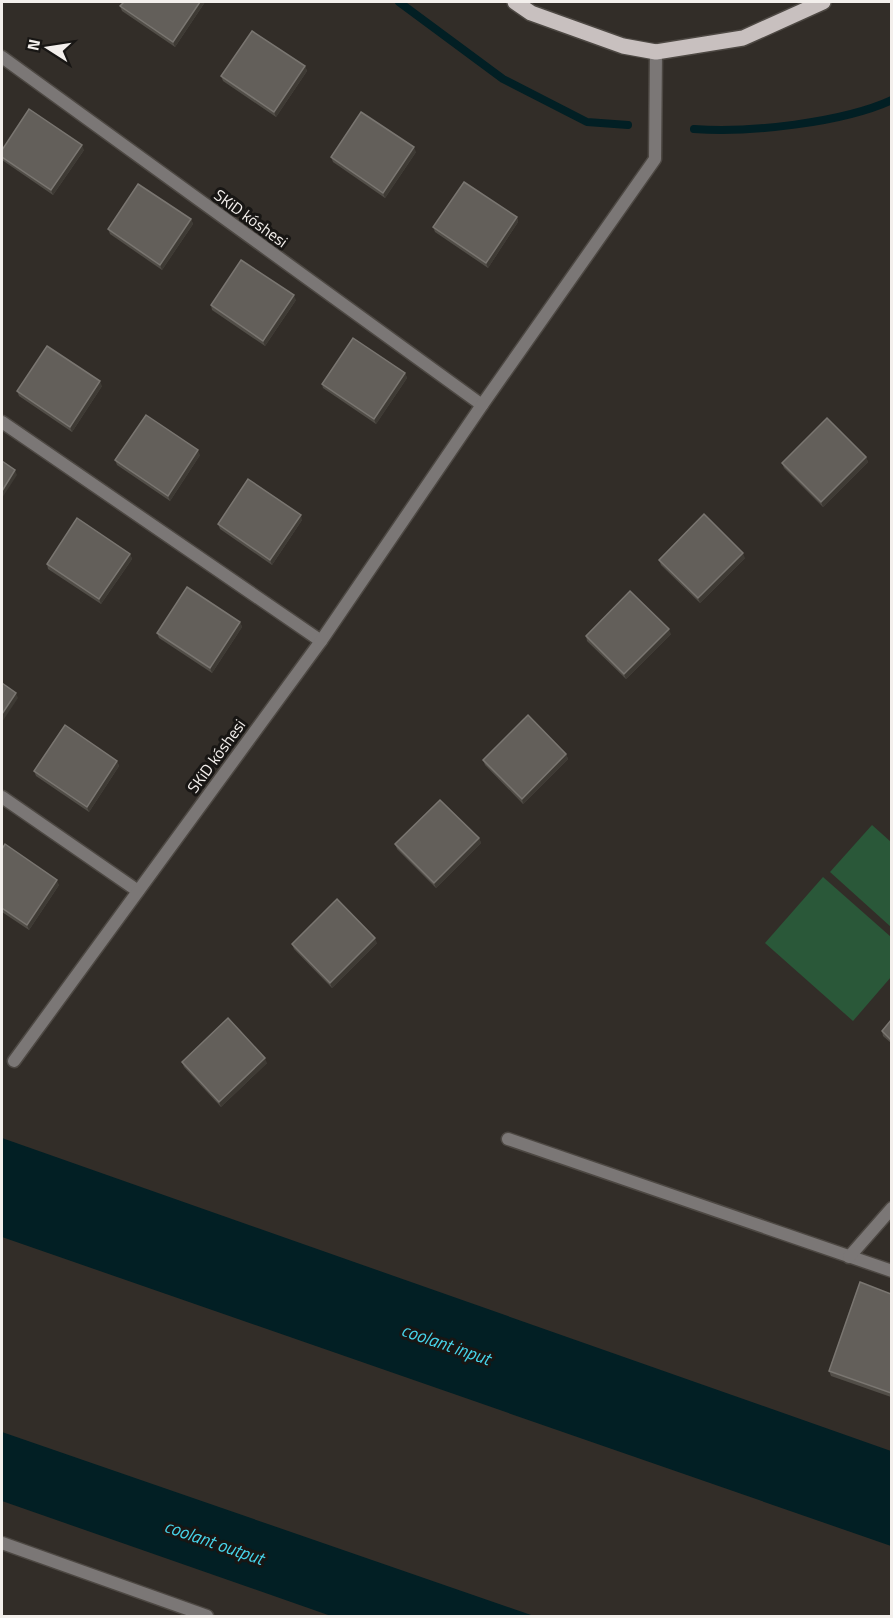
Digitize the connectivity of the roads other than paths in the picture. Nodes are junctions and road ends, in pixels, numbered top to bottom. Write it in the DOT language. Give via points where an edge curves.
graph roads {
  1 [pos="515,2"];
  2 [pos="823,2"];
  3 [pos="656,52"];
  4 [pos="2,57"];
  5 [pos="482,405"];
  6 [pos="2,422"];
  7 [pos="321,641"];
  8 [pos="2,797"];
  9 [pos="138,891"];
  10 [pos="15,1061"];
  11 [pos="508,1139"];
  12 [pos="891,1208"];
  13 [pos="849,1257"];
  14 [pos="891,1271"];
  15 [pos="2,1544"];
  16 [pos="207,1617"];
  1 -- 3 [label="main road" via="531,13 623,46"];
  2 -- 3 [label="main road" via="743,38"];
  3 -- 5 [label="street, SKiD kóshesi" via="655,159"];
  4 -- 5 [label="street, SKiD kóshesi"];
  5 -- 7 [label="street, SKiD kóshesi"];
  6 -- 7 [label="street"];
  7 -- 9 [label="street, SKiD kóshesi"];
  8 -- 9 [label="street"];
  9 -- 10 [label="street, SKiD kóshesi"];
  11 -- 13 [label="street"];
  12 -- 13 [label="street"];
  13 -- 14 [label="street"];
  15 -- 16 [label="street"];
}
